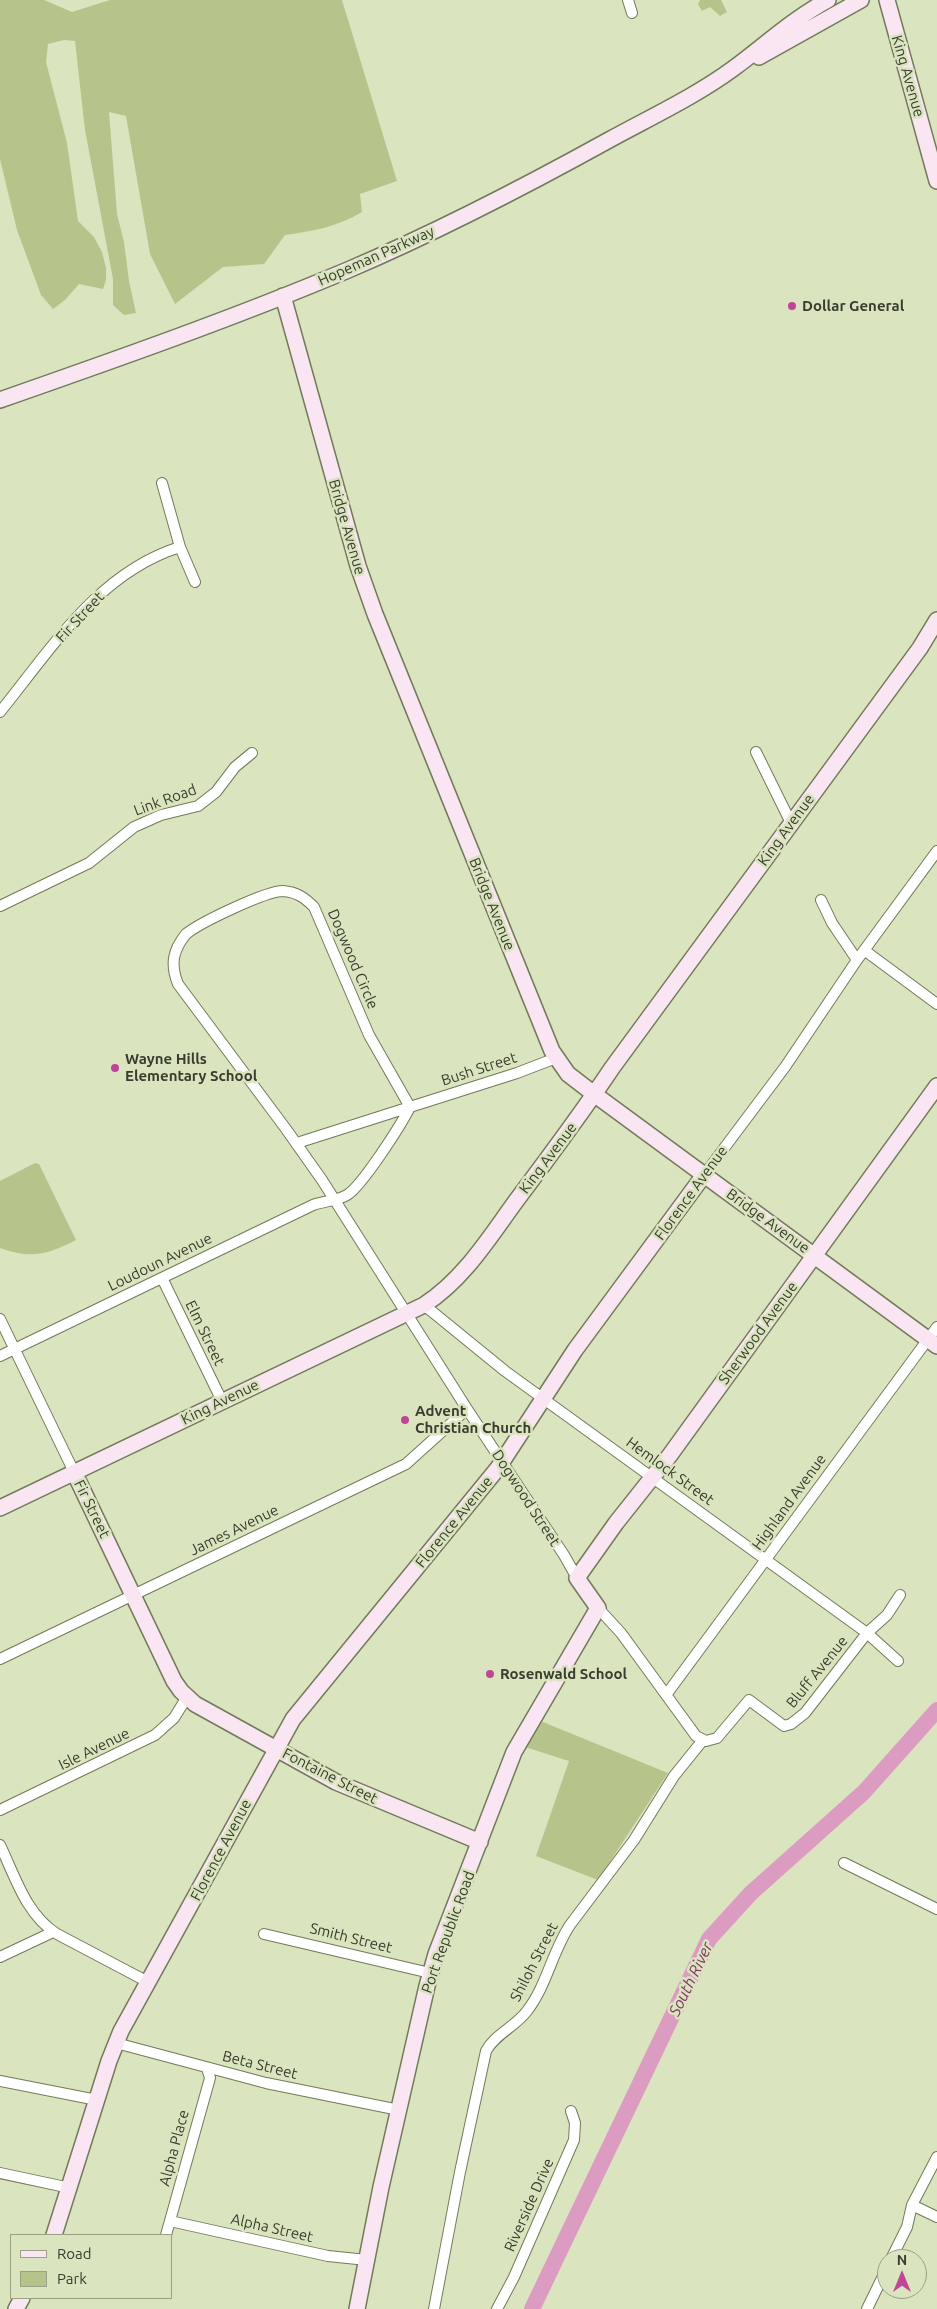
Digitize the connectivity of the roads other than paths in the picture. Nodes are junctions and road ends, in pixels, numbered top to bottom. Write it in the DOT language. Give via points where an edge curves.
graph roads {
  1 [pos="628,0"];
  2 [pos="828,0"];
  3 [pos="861,0"];
  4 [pos="887,0"];
  5 [pos="632,13"];
  6 [pos="732,69"];
  7 [pos="937,181"];
  8 [pos="282,296"];
  9 [pos="0,400"];
  10 [pos="162,483"];
  11 [pos="180,547"];
  12 [pos="195,582"];
  13 [pos="937,620"];
  14 [pos="0,712"];
  15 [pos="756,752"];
  16 [pos="252,753"];
  17 [pos="791,823"];
  18 [pos="937,852"];
  19 [pos="821,900"];
  20 [pos="0,906"];
  21 [pos="864,950"];
  22 [pos="857,960"];
  23 [pos="937,1004"];
  24 [pos="556,1058"];
  25 [pos="937,1086"];
  26 [pos="594,1094"];
  27 [pos="410,1107"];
  28 [pos="297,1143"];
  29 [pos="704,1175"];
  30 [pos="334,1199"];
  31 [pos="814,1255"];
  32 [pos="162,1278"];
  33 [pos="424,1305"];
  34 [pos="408,1313"];
  35 [pos="0,1319"];
  36 [pos="934,1337"];
  37 [pos="14,1349"];
  38 [pos="0,1356"];
  39 [pos="543,1398"];
  40 [pos="222,1401"];
  41 [pos="467,1409"];
  42 [pos="502,1461"];
  43 [pos="74,1472"];
  44 [pos="652,1477"];
  45 [pos="0,1508"];
  46 [pos="766,1560"];
  47 [pos="577,1578"];
  48 [pos="900,1595"];
  49 [pos="133,1596"];
  50 [pos="598,1608"];
  51 [pos="867,1633"];
  52 [pos="0,1659"];
  53 [pos="898,1662"];
  54 [pos="666,1695"];
  55 [pos="187,1697"];
  56 [pos="703,1740"];
  57 [pos="275,1748"];
  58 [pos="0,1810"];
  59 [pos="480,1842"];
  60 [pos="0,1845"];
  61 [pos="844,1863"];
  62 [pos="937,1909"];
  63 [pos="53,1932"];
  64 [pos="264,1934"];
  65 [pos="0,1958"];
  66 [pos="430,1973"];
  67 [pos="148,1982"];
  68 [pos="116,2043"];
  69 [pos="207,2068"];
  70 [pos="0,2081"];
  71 [pos="97,2100"];
  72 [pos="399,2110"];
  73 [pos="571,2111"];
  74 [pos="937,2158"];
  75 [pos="0,2173"];
  76 [pos="70,2188"];
  77 [pos="912,2205"];
  78 [pos="937,2217"];
  79 [pos="170,2222"];
  80 [pos="54,2234"];
  81 [pos="166,2234"];
  82 [pos="896,2249"];
  83 [pos="367,2260"];
  84 [pos="877,2288"];
  85 [pos="357,2309"];
  86 [pos="434,2309"];
  87 [pos="497,2309"];
  88 [pos="867,2309"];
  1 -- 5 [label="street"];
  2 -- 6 [label="street, Hopeman Parkway" via="783,29"];
  3 -- 6 [label="street, Hopeman Parkway"];
  4 -- 7 [label="street, King Avenue"];
  6 -- 8 [label="street, Hopeman Parkway" via="611,139 483,207 348,270"];
  8 -- 9 [label="street, Hopeman Parkway" via="199,330"];
  8 -- 24 [label="street, Bridge Avenue" via="374,614"];
  10 -- 11 [label="street"];
  11 -- 12 [label="street"];
  11 -- 14 [label="street, Fir Street" via="136,567 102,592"];
  13 -- 17 [label="street, King Avenue" via="920,648"];
  15 -- 17 [label="street"];
  16 -- 20 [label="street, Link Road" via="235,767 216,792 198,806 134,826 88,863"];
  17 -- 26 [label="street, King Avenue"];
  18 -- 21 [label="street, Florence Avenue"];
  19 -- 22 [label="street"];
  21 -- 22 [label="street, Florence Avenue"];
  21 -- 23 [label="street"];
  22 -- 29 [label="street, Florence Avenue" via="785,1068"];
  24 -- 26 [label="street, Bridge Avenue" via="568,1074"];
  24 -- 27 [label="street, Bush Street"];
  25 -- 31 [label="street, Sherwood Avenue"];
  26 -- 29 [label="street, Bridge Avenue"];
  26 -- 33 [label="street, King Avenue" via="459,1276"];
  27 -- 28 [label="street, Bush Street"];
  27 -- 28 [label="street, Dogwood Circle" via="369,1035 314,907 300,895 273,892 192,929 179,943 172,965 178,984"];
  27 -- 30 [label="street" via="356,1187 346,1196"];
  28 -- 30 [label="street, Dogwood Street"];
  29 -- 31 [label="street, Bridge Avenue"];
  29 -- 39 [label="street, Florence Avenue"];
  30 -- 32 [label="street, Loudoun Avenue" via="313,1205"];
  30 -- 34 [label="street, Dogwood Street"];
  31 -- 36 [label="street, Bridge Avenue"];
  31 -- 44 [label="street, Sherwood Avenue"];
  32 -- 37 [label="street, Loudoun Avenue"];
  32 -- 40 [label="street, Elm Street"];
  33 -- 34 [label="street, King Avenue"];
  33 -- 39 [label="street, Hemlock Street"];
  34 -- 40 [label="street, King Avenue"];
  34 -- 41 [label="street, Dogwood Street"];
  35 -- 37 [label="street, Fir Street"];
  36 -- 46 [label="street, Highland Avenue"];
  37 -- 38 [label="street, Loudoun Avenue"];
  37 -- 43 [label="street, Fir Street"];
  39 -- 42 [label="street, Florence Avenue"];
  39 -- 44 [label="street, Hemlock Street"];
  40 -- 43 [label="street, King Avenue"];
  41 -- 42 [label="street, Dogwood Street"];
  41 -- 49 [label="street, James Avenue" via="406,1464"];
  42 -- 47 [label="street, Dogwood Street"];
  42 -- 57 [label="street, Florence Avenue" via="294,1719"];
  43 -- 45 [label="street, King Avenue"];
  43 -- 49 [label="street, Fir Street"];
  44 -- 46 [label="street, Hemlock Street"];
  44 -- 47 [label="street, Sherwood Avenue"];
  46 -- 51 [label="street, Hemlock Street"];
  46 -- 54 [label="street, Highland Avenue"];
  47 -- 50 [label="street, Dogwood Street"];
  48 -- 51 [label="street, Bluff Avenue" via="887,1615"];
  49 -- 52 [label="street, James Avenue"];
  49 -- 55 [label="street, Fir Street" via="174,1681"];
  50 -- 54 [label="street, Dogwood Street" via="621,1633"];
  50 -- 59 [label="street, Port Republic Road" via="514,1752"];
  51 -- 53 [label="street, Hemlock Street"];
  51 -- 56 [label="street, Bluff Avenue" via="805,1713 792,1724 784,1726 749,1700 717,1738"];
  54 -- 56 [label="street" via="696,1736"];
  55 -- 57 [label="street, Fontaine Street"];
  55 -- 58 [label="street, Isle Avenue" via="174,1718 155,1735"];
  56 -- 86 [label="street, Shiloh Street" via="674,1776 634,1840 566,1932 528,2010 486,2051"];
  57 -- 59 [label="street, Fontaine Street" via="343,1785"];
  57 -- 67 [label="street, Florence Avenue"];
  59 -- 66 [label="street, Port Republic Road"];
  60 -- 63 [label="street" via="30,1907"];
  61 -- 62 [label="street"];
  63 -- 65 [label="street"];
  63 -- 67 [label="street"];
  64 -- 66 [label="street, Smith Street"];
  66 -- 72 [label="street, Port Republic Road"];
  67 -- 68 [label="street, Florence Avenue"];
  68 -- 69 [label="street, Beta Street"];
  68 -- 71 [label="street, Florence Avenue"];
  69 -- 72 [label="street, Beta Street"];
  69 -- 79 [label="street, Alpha Place" via="210,2078"];
  70 -- 71 [label="street"];
  71 -- 76 [label="street, Florence Avenue"];
  72 -- 83 [label="street, Port Republic Road"];
  73 -- 87 [label="street, Riverside Drive" via="575,2123 574,2140"];
  74 -- 77 [label="street"];
  75 -- 76 [label="street"];
  76 -- 80 [label="street, Florence Avenue"];
  77 -- 78 [label="street"];
  77 -- 82 [label="street" via="909,2222"];
  79 -- 81 [label="street, Alpha Place"];
  79 -- 83 [label="street, Alpha Street" via="328,2256"];
  83 -- 85 [label="street, Port Republic Road"];
  84 -- 88 [label="street"];
}
